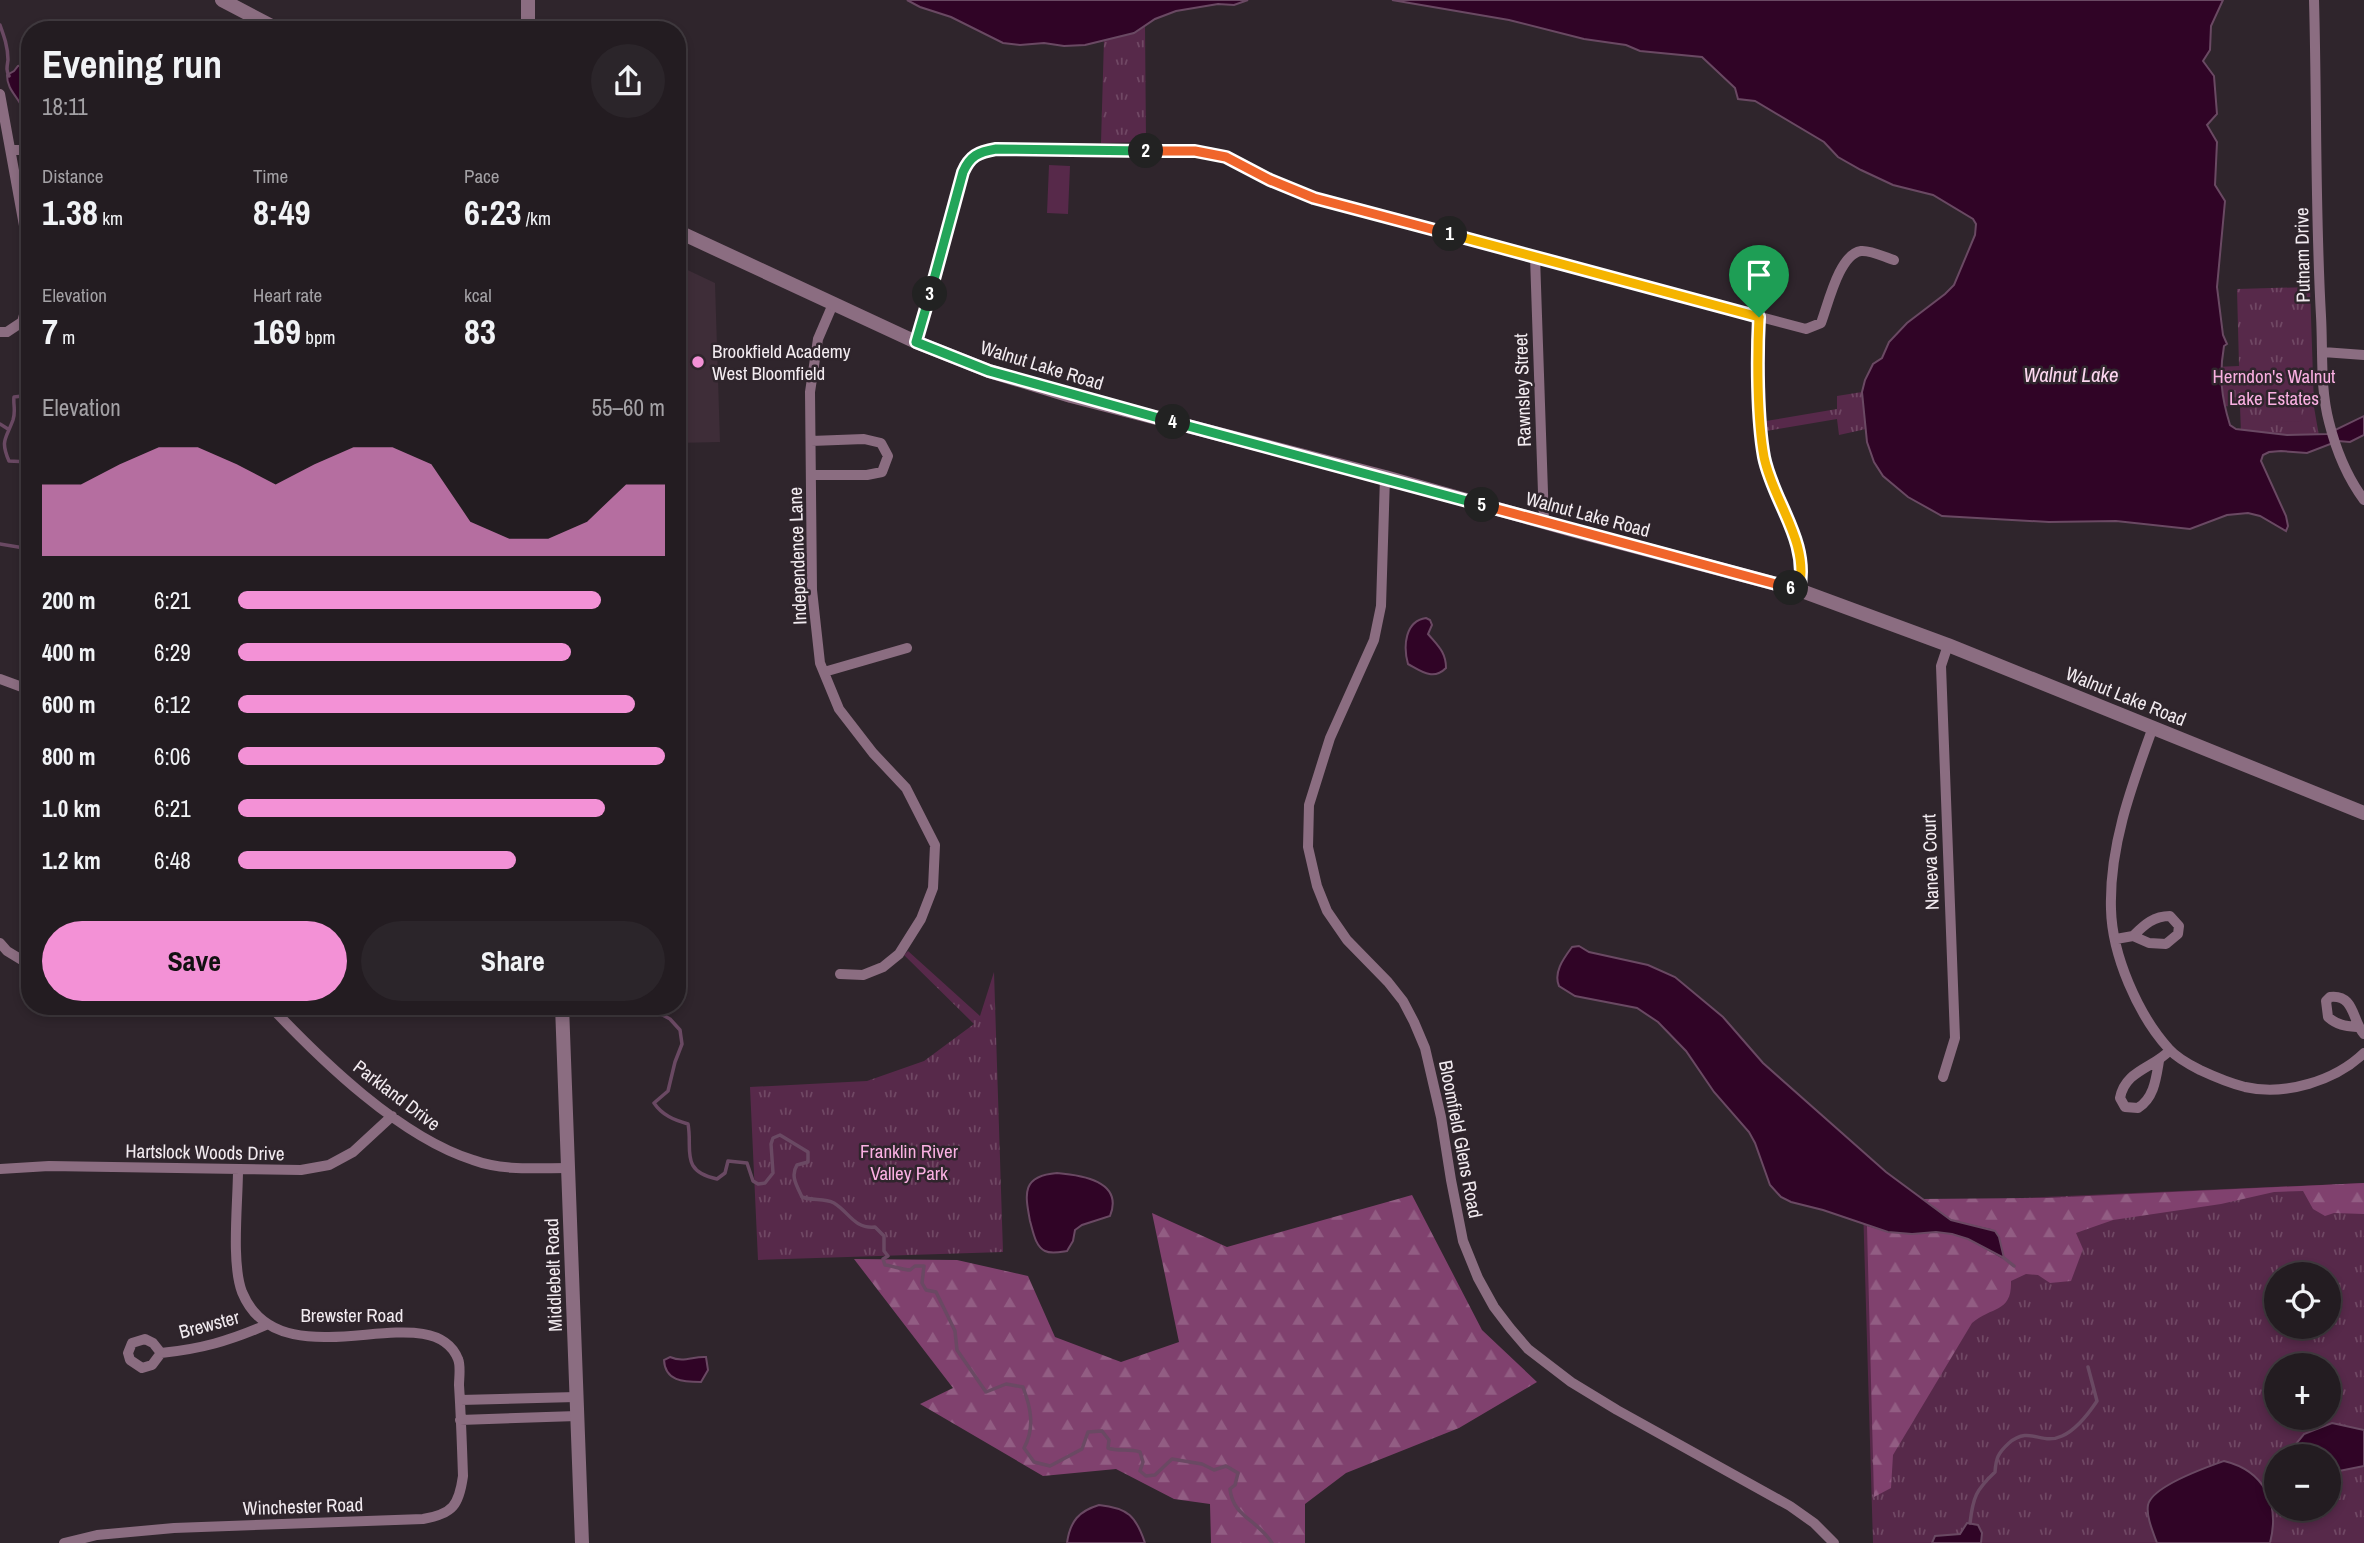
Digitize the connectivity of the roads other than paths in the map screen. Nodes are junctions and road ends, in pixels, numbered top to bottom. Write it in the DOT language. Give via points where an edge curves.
graph roads {
  1 [pos="222,0"];
  2 [pos="528,0"];
  3 [pos="2314,0"];
  4 [pos="262,21"];
  5 [pos="528,21"];
  6 [pos="0,94"];
  7 [pos="12,150"];
  8 [pos="21,150"];
  9 [pos="21,206"];
  10 [pos="686,235"];
  11 [pos="1535,257"];
  12 [pos="1894,260"];
  13 [pos="833,304"];
  14 [pos="1759,317"];
  15 [pos="21,323"];
  16 [pos="0,332"];
  17 [pos="916,342"];
  18 [pos="2323,352"];
  19 [pos="2364,355"];
  20 [pos="811,441"];
  21 [pos="811,475"];
  22 [pos="1385,477"];
  23 [pos="2364,500"];
  24 [pos="1544,523"];
  25 [pos="1799,590"];
  26 [pos="1948,645"];
  27 [pos="907,648"];
  28 [pos="824,672"];
  29 [pos="0,680"];
  30 [pos="21,687"];
  31 [pos="2153,727"];
  32 [pos="2364,813"];
  33 [pos="2133,936"];
  34 [pos="2116,939"];
  35 [pos="3,947"];
  36 [pos="21,959"];
  37 [pos="0,961"];
  38 [pos="840,974"];
  39 [pos="278,1015"];
  40 [pos="562,1015"];
  41 [pos="2170,1050"];
  42 [pos="2364,1053"];
  43 [pos="2160,1061"];
  44 [pos="1943,1077"];
  45 [pos="392,1116"];
  46 [pos="568,1168"];
  47 [pos="0,1169"];
  48 [pos="238,1170"];
  49 [pos="266,1325"];
  50 [pos="161,1353"];
  51 [pos="576,1396"];
  52 [pos="460,1410"];
  53 [pos="577,1416"];
  54 [pos="64,1543"];
  55 [pos="582,1543"];
  56 [pos="1834,1543"];
  1 -- 4 [label="street"];
  2 -- 5 [label="street"];
  3 -- 18 [label="street, Putnam Drive"];
  6 -- 7 [label="street"];
  7 -- 8 [label="street"];
  7 -- 9 [label="street"];
  10 -- 13 [label="street, Walnut Lake Road"];
  11 -- 14 [label="street"];
  11 -- 17 [label="street" via="1314,198 1209,152 996,149 969,158 963,172"];
  11 -- 24 [label="street, Rawnsley Street"];
  12 -- 14 [label="street" via="1861,251 1850,255 1821,323 1814,328"];
  13 -- 17 [label="street, Walnut Lake Road"];
  13 -- 20 [label="street, Independence Lane" via="818,339 810,392"];
  14 -- 25 [label="street" via="1764,455 1790,521 1802,577"];
  15 -- 16 [label="street"];
  17 -- 22 [label="street, Walnut Lake Road" via="1071,396"];
  18 -- 19 [label="street"];
  18 -- 23 [label="street, Putnam Drive" via="2329,423 2338,452"];
  20 -- 21 [label="street, Independence Lane"];
  20 -- 21 [label="street" via="864,439 881,443 888,456 882,471 867,475"];
  21 -- 28 [label="street, Independence Lane" via="812,590"];
  22 -- 24 [label="street, Walnut Lake Road"];
  22 -- 56 [label="street, Bloomfield Glens Road" via="1381,606 1374,640 1326,749 1309,804 1308,848 1327,911 1403,1001 1425,1048 1458,1220 1478,1278 1510,1328 1554,1371 1790,1506"];
  24 -- 25 [label="street, Walnut Lake Road"];
  25 -- 26 [label="street, Walnut Lake Road"];
  26 -- 31 [label="street, Walnut Lake Road"];
  26 -- 44 [label="street, Naneva Court" via="1941,666 1955,1038"];
  27 -- 28 [label="street"];
  28 -- 38 [label="street, Independence Lane" via="839,709 906,788 935,845 933,888 921,919 899,954 863,975"];
  29 -- 30 [label="street"];
  31 -- 32 [label="street, Walnut Lake Road"];
  31 -- 34 [label="street" via="2134,779 2113,865 2111,910"];
  33 -- 34 [label="street"];
  34 -- 41 [label="street" via="2126,977"];
  35 -- 36 [label="street"];
  35 -- 37 [label="street"];
  39 -- 45 [label="street, Parkland Drive" via="311,1050"];
  40 -- 46 [label="street, Middlebelt Road"];
  41 -- 42 [label="street" via="2217,1078 2247,1088 2314,1082 2336,1074"];
  41 -- 43 [label="street"];
  43 -- 43 [label="street" via="2127,1081 2120,1098 2125,1107 2138,1108 2146,1102"];
  45 -- 46 [label="street, Parkland Drive" via="431,1144 473,1161 517,1169"];
  45 -- 48 [label="street, Hartslock Woods Drive" via="359,1147 329,1165"];
  46 -- 51 [label="street, Middlebelt Road"];
  47 -- 48 [label="street, Hartslock Woods Drive"];
  48 -- 49 [label="street" via="238,1269 242,1291"];
  49 -- 50 [label="street, Brewster" via="195,1350"];
  49 -- 52 [label="street, Brewster Road" via="301,1336 429,1334 445,1342 458,1359"];
  51 -- 52 [label="street"];
  51 -- 53 [label="street, Middlebelt Road"];
  52 -- 53 [label="street"];
  52 -- 54 [label="street, Winchester Road" via="460,1494 442,1516 174,1528"];
  53 -- 55 [label="street, Middlebelt Road"];
}
